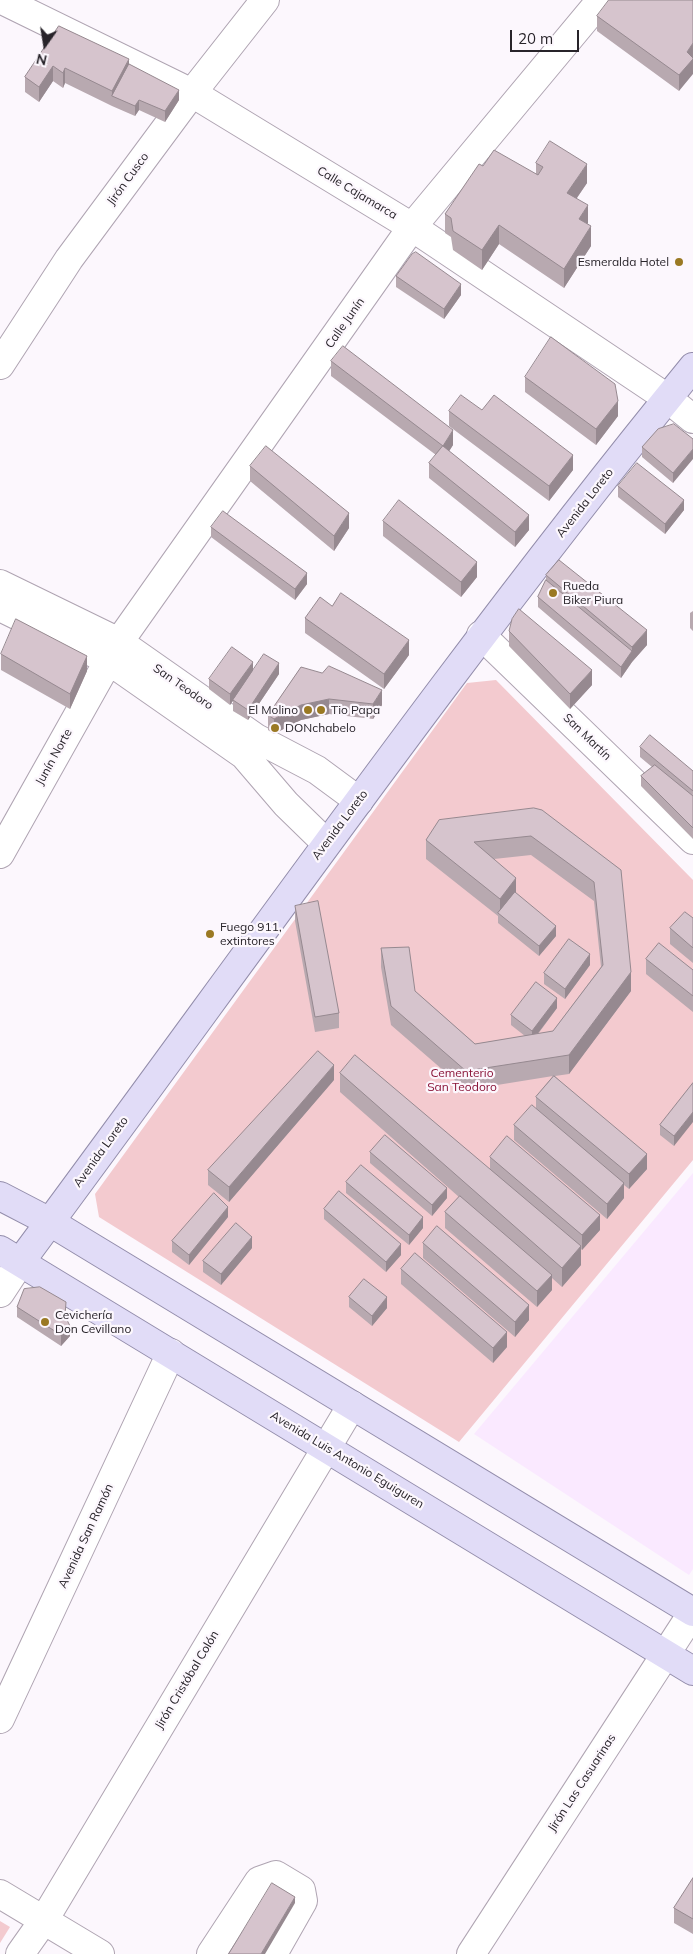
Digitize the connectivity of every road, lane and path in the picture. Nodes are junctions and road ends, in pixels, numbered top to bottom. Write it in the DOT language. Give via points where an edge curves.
graph roads {
  1 [pos="2,0"];
  2 [pos="265,0"];
  3 [pos="601,0"];
  4 [pos="192,93"];
  5 [pos="412,227"];
  6 [pos="0,365"];
  7 [pos="693,367"];
  8 [pos="667,398"];
  9 [pos="693,419"];
  10 [pos="0,584"];
  11 [pos="0,608"];
  12 [pos="481,635"];
  13 [pos="113,651"];
  14 [pos="359,801"];
  15 [pos="693,840"];
  16 [pos="326,843"];
  17 [pos="0,854"];
  18 [pos="0,1196"];
  19 [pos="50,1222"];
  20 [pos="10,1256"];
  21 [pos="0,1293"];
  22 [pos="171,1353"];
  23 [pos="352,1405"];
  24 [pos="326,1448"];
  25 [pos="693,1612"];
  26 [pos="665,1654"];
  27 [pos="693,1672"];
  28 [pos="0,1719"];
  29 [pos="0,1894"];
  30 [pos="44,1920"];
  31 [pos="20,1954"];
  32 [pos="100,1954"];
  33 [pos="211,1954"];
  34 [pos="273,1954"];
  35 [pos="472,1954"];
  1 -- 4 [label="street, Calle Cajamarca"];
  2 -- 4 [label="street, Jirón Cusco"];
  3 -- 5 [label="street, Calle Junín"];
  4 -- 5 [label="street, Calle Cajamarca"];
  4 -- 6 [label="street, Jirón Cusco" via="69,259"];
  5 -- 8 [label="street, Calle Cajamarca"];
  5 -- 13 [label="street, Calle Junín"];
  7 -- 8 [label="main road, Avenida Loreto"];
  8 -- 9 [label="street, Calle Cajamarca"];
  8 -- 12 [label="main road, Avenida Loreto"];
  10 -- 13 [label="street, San Teodoro"];
  11 -- 13 [label="street, San Teodoro"];
  12 -- 14 [label="main road, Avenida Loreto"];
  12 -- 15 [label="street, San Martín"];
  13 -- 14 [label="street, San Teodoro" via="256,738 317,770"];
  13 -- 16 [label="street, San Teodoro" via="244,755 286,804"];
  13 -- 17 [label="street, Junín Norte"];
  14 -- 16 [label="main road, Avenida Loreto"];
  16 -- 19 [label="main road, Avenida Loreto"];
  18 -- 19 [label="main road"];
  19 -- 20 [label="main road, Avenida Loreto"];
  19 -- 23 [label="main road"];
  20 -- 21 [label="street, Avenida Loreto"];
  20 -- 22 [label="main road, Avenida Luis Antonio Eguiguren"];
  22 -- 24 [label="main road, Avenida Luis Antonio Eguiguren"];
  22 -- 28 [label="street, Avenida San Ramón"];
  23 -- 24 [label="street, Jirón Cristóbal Colón"];
  23 -- 25 [label="main road"];
  24 -- 26 [label="main road, Avenida Luis Antonio Eguiguren"];
  24 -- 30 [label="street, Jirón Cristóbal Colón"];
  25 -- 26 [label="street, Jirón Las Casuarinas"];
  26 -- 27 [label="main road, Avenida Luis Antonio Eguiguren"];
  26 -- 35 [label="street, Jirón Las Casuarinas"];
  29 -- 30 [label="street"];
  30 -- 31 [label="street, Jirón Cristóbal Colón"];
  30 -- 32 [label="street"];
  33 -- 34 [label="street" via="259,1881 276,1875 301,1890 303,1901"];
}
